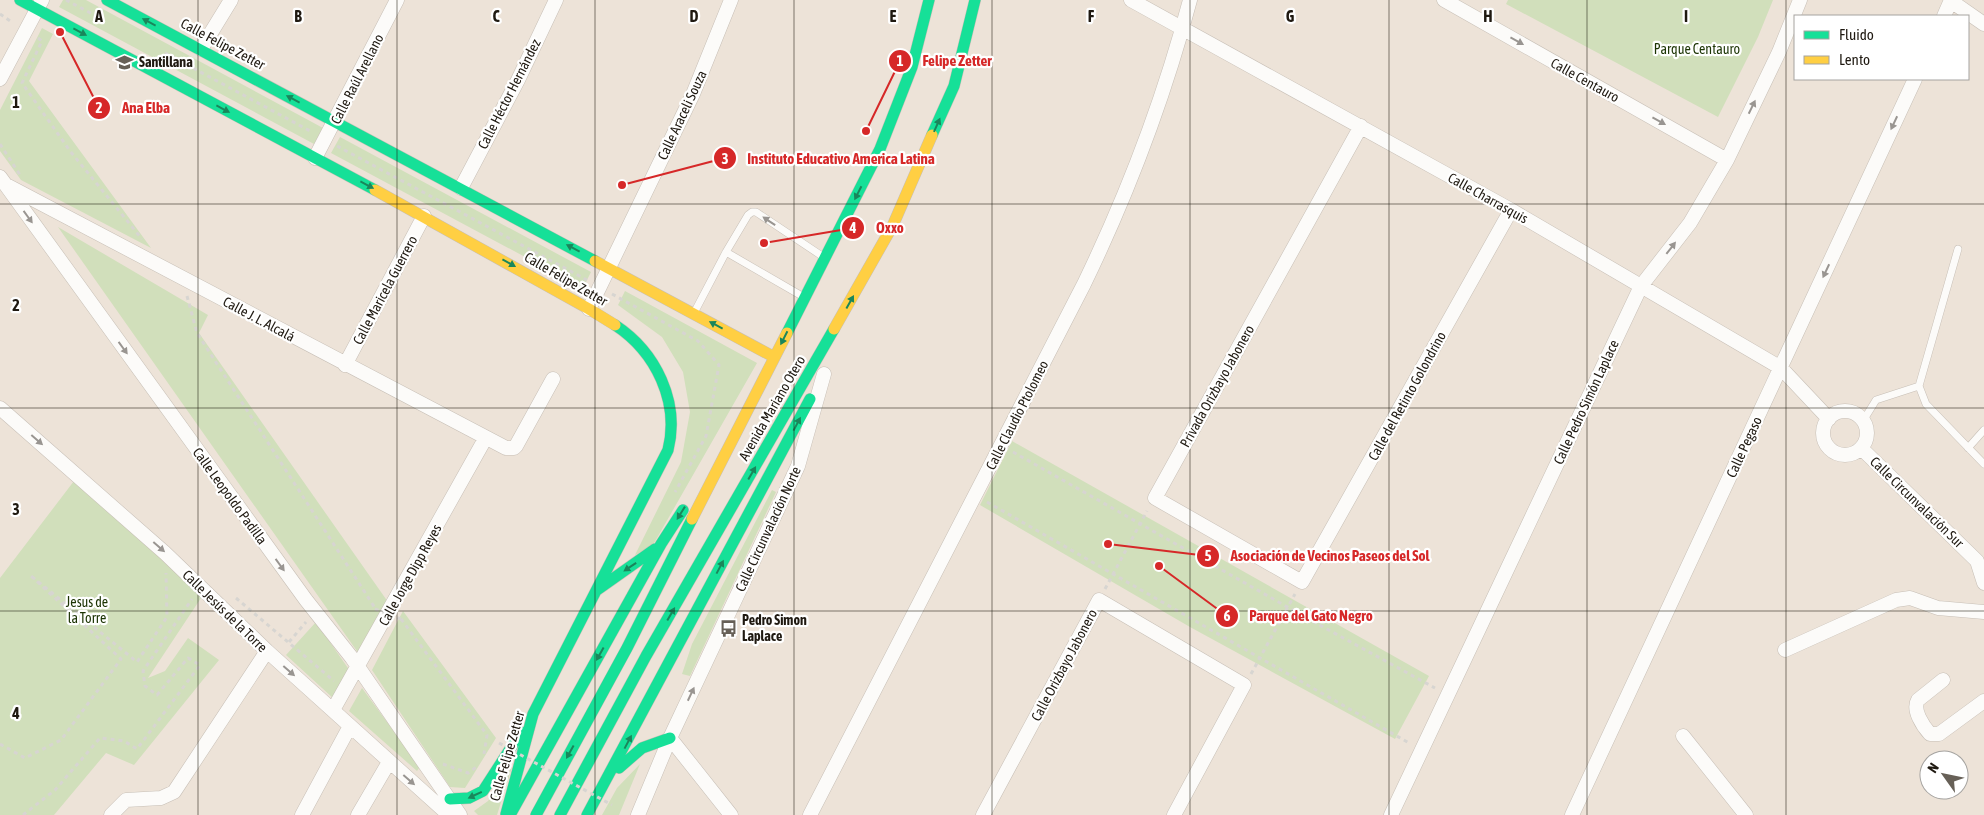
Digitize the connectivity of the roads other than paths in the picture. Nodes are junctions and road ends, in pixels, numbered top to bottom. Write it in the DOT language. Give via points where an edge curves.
graph roads {
  1 [pos="20,0"];
  2 [pos="107,0"];
  3 [pos="231,0"];
  4 [pos="397,0"];
  5 [pos="556,0"];
  6 [pos="731,0"];
  7 [pos="929,0"];
  8 [pos="975,0"];
  9 [pos="1131,0"];
  10 [pos="1190,0"];
  11 [pos="1444,0"];
  12 [pos="1800,0"];
  13 [pos="1951,0"];
  14 [pos="40,4"];
  15 [pos="1794,15"];
  16 [pos="1944,15"];
  17 [pos="1794,16"];
  18 [pos="1984,24"];
  19 [pos="1183,28"];
  20 [pos="201,49"];
  21 [pos="0,79"];
  22 [pos="1915,80"];
  23 [pos="336,122"];
  24 [pos="1361,126"];
  25 [pos="315,158"];
  26 [pos="1727,160"];
  27 [pos="3,181"];
  28 [pos="461,188"];
  29 [pos="1511,210"];
  30 [pos="424,216"];
  31 [pos="1958,249"];
  32 [pos="726,252"];
  33 [pos="825,258"];
  34 [pos="610,268"];
  35 [pos="1641,286"];
  36 [pos="804,297"];
  37 [pos="589,309"];
  38 [pos="694,314"];
  39 [pos="840,320"];
  40 [pos="774,357"];
  41 [pos="345,365"];
  42 [pos="1781,368"];
  43 [pos="824,374"];
  44 [pos="553,379"];
  45 [pos="1919,386"];
  46 [pos="744,413"];
  47 [pos="3,415"];
  48 [pos="1829,419"];
  49 [pos="1863,420"];
  50 [pos="1984,430"];
  51 [pos="485,439"];
  52 [pos="1861,448"];
  53 [pos="1968,448"];
  54 [pos="1984,464"];
  55 [pos="661,544"];
  56 [pos="1302,582"];
  57 [pos="1984,583"];
  58 [pos="597,590"];
  59 [pos="1984,612"];
  60 [pos="1785,650"];
  61 [pos="267,652"];
  62 [pos="359,667"];
  63 [pos="1943,680"];
  64 [pos="1984,701"];
  65 [pos="333,710"];
  66 [pos="533,714"];
  67 [pos="350,726"];
  68 [pos="1683,736"];
  69 [pos="670,738"];
  70 [pos="389,762"];
  71 [pos="604,785"];
  72 [pos="450,799"];
  73 [pos="111,815"];
  74 [pos="302,815"];
  75 [pos="358,815"];
  76 [pos="449,815"];
  77 [pos="460,815"];
  78 [pos="506,815"];
  79 [pos="510,815"];
  80 [pos="536,815"];
  81 [pos="560,815"];
  82 [pos="587,815"];
  83 [pos="638,815"];
  84 [pos="731,815"];
  85 [pos="810,815"];
  86 [pos="983,815"];
  87 [pos="1174,815"];
  88 [pos="1391,815"];
  89 [pos="1572,815"];
  90 [pos="1746,815"];
  1 -- 14 [label="main road, Calle Felipe Zetter"];
  20 -- 2 [label="main road, Calle Felipe Zetter, one-way"];
  3 -- 20 [label="street"];
  4 -- 23 [label="street, Calle Raúl Arellano"];
  5 -- 28 [label="street, Calle Héctor Hernández"];
  6 -- 34 [label="street, Calle Araceli Souza" via="694,94"];
  7 -- 33 [label="main road, Avenida Mariano Otero, one-way" via="912,67 880,149"];
  39 -- 8 [label="main road, Avenida Mariano Otero, one-way" via="893,225 954,86"];
  9 -- 19 [label="street, Calle Charrasquis"];
  10 -- 19 [label="street, Calle Claudio Ptolomeo"];
  11 -- 26 [label="street, Calle Centauro, one-way"];
  15 -- 12 [label="street, Calle Pedro Simón Laplace, one-way"];
  13 -- 16 [label="street"];
  13 -- 18 [label="street"];
  14 -- 21 [label="street"];
  14 -- 25 [label="main road, Calle Felipe Zetter, one-way"];
  26 -- 17 [label="street, Calle Pedro Simón Laplace, one-way" via="1780,52"];
  19 -- 24 [label="street, Calle Charrasquis"];
  19 -- 85 [label="street, Calle Claudio Ptolomeo" via="1154,117 1107,237"];
  23 -- 20 [label="main road, Calle Felipe Zetter, one-way"];
  22 -- 42 [label="street, Calle Pegaso, one-way"];
  23 -- 25 [label="street, Calle Raúl Arellano"];
  23 -- 28 [label="main road, Calle Felipe Zetter"];
  24 -- 29 [label="street, Calle Charrasquis"];
  24 -- 56 [label="street, Privada Orizbayo Jabonero" via="1155,498"];
  25 -- 30 [label="main road, Calle Felipe Zetter, one-way"];
  35 -- 26 [label="street, Calle Pedro Simón Laplace, one-way" via="1690,223"];
  27 -- 41 [label="street, Calle J. L. Alcalá"];
  27 -- 62 [label="street, Calle Leopoldo Padilla, one-way" via="306,600"];
  34 -- 28 [label="main road, Calle Felipe Zetter, one-way"];
  29 -- 35 [label="street, Calle Charrasquis"];
  29 -- 56 [label="street, Calle del Retinto Golondrino"];
  30 -- 37 [label="main road, Calle Felipe Zetter, one-way"];
  30 -- 41 [label="street, Calle Maricela Guerrero"];
  31 -- 45 [label="lane"];
  33 -- 32 [label="lane, one-way" via="756,212 748,215"];
  32 -- 36 [label="lane"];
  32 -- 38 [label="lane"];
  33 -- 36 [label="main road, Avenida Mariano Otero"];
  34 -- 37 [label="street, Calle Araceli Souza"];
  34 -- 38 [label="main road, Calle Felipe Zetter"];
  35 -- 42 [label="street, Calle Charrasquis"];
  35 -- 88 [label="street, Calle Pedro Simón Laplace"];
  36 -- 40 [label="main road, Avenida Mariano Otero, one-way"];
  37 -- 58 [label="main road, Calle Felipe Zetter" via="622,330 646,352 662,379 672,420 668,450"];
  40 -- 38 [label="main road, Calle Felipe Zetter, one-way"];
  39 -- 43 [label="main road"];
  81 -- 39 [label="main road, Avenida Mariano Otero, one-way" via="646,656"];
  40 -- 46 [label="main road, Avenida Mariano Otero"];
  41 -- 51 [label="street, Calle J. L. Alcalá"];
  42 -- 48 [label="street, Calle Charrasquis"];
  42 -- 89 [label="street, Calle Pegaso"];
  69 -- 43 [label="street, Calle Circunvalación Norte, one-way" via="798,466"];
  71 -- 43 [label="main road, one-way"];
  44 -- 51 [label="street, Calle J. L. Alcalá" via="514,448"];
  45 -- 49 [label="lane" via="1876,400"];
  45 -- 53 [label="lane" via="1926,404"];
  46 -- 55 [label="main road, one-way"];
  46 -- 80 [label="main road, Avenida Mariano Otero, one-way" via="627,648"];
  47 -- 61 [label="street, Calle Jesús de la Torre, one-way" via="165,553"];
  48 -- 49 [label="street" via="1846,411"];
  48 -- 52 [label="street" via="1825,441 1834,452 1848,455"];
  49 -- 52 [label="street" via="1867,435"];
  50 -- 53 [label="lane"];
  51 -- 62 [label="street, Calle Jorge Dipp Reyes"];
  52 -- 57 [label="street, Calle Circunvalación Sur" via="1977,561"];
  53 -- 54 [label="lane"];
  55 -- 58 [label="main road, one-way"];
  55 -- 79 [label="main road, one-way"];
  58 -- 66 [label="main road, Calle Felipe Zetter"];
  59 -- 60 [label="street" via="1938,608 1910,598 1896,600"];
  61 -- 65 [label="street, Calle Jesús de la Torre, one-way"];
  61 -- 73 [label="street" via="174,792 161,798 126,800"];
  62 -- 65 [label="street, Calle Jorge Dipp Reyes"];
  62 -- 72 [label="street, Calle Leopoldo Padilla"];
  63 -- 64 [label="street" via="1916,704 1916,710 1930,734 1938,734"];
  65 -- 67 [label="street, Calle Jesús de la Torre"];
  66 -- 72 [label="main road, one-way" via="483,791 469,798"];
  66 -- 78 [label="main road, Calle Felipe Zetter"];
  67 -- 70 [label="street, Calle Jesús de la Torre"];
  67 -- 74 [label="street"];
  68 -- 90 [label="street"];
  69 -- 71 [label="main road" via="642,748 625,761"];
  69 -- 83 [label="street, Calle Circunvalación Norte"];
  69 -- 84 [label="street"];
  70 -- 75 [label="street"];
  70 -- 76 [label="street, Calle Jesús de la Torre, one-way"];
  71 -- 82 [label="main road"];
  72 -- 77 [label="street, Calle Leopoldo Padilla"];
  86 -- 87 [label="street, Calle Orizbayo Jabonero" via="1099,600 1239,682"];
}
